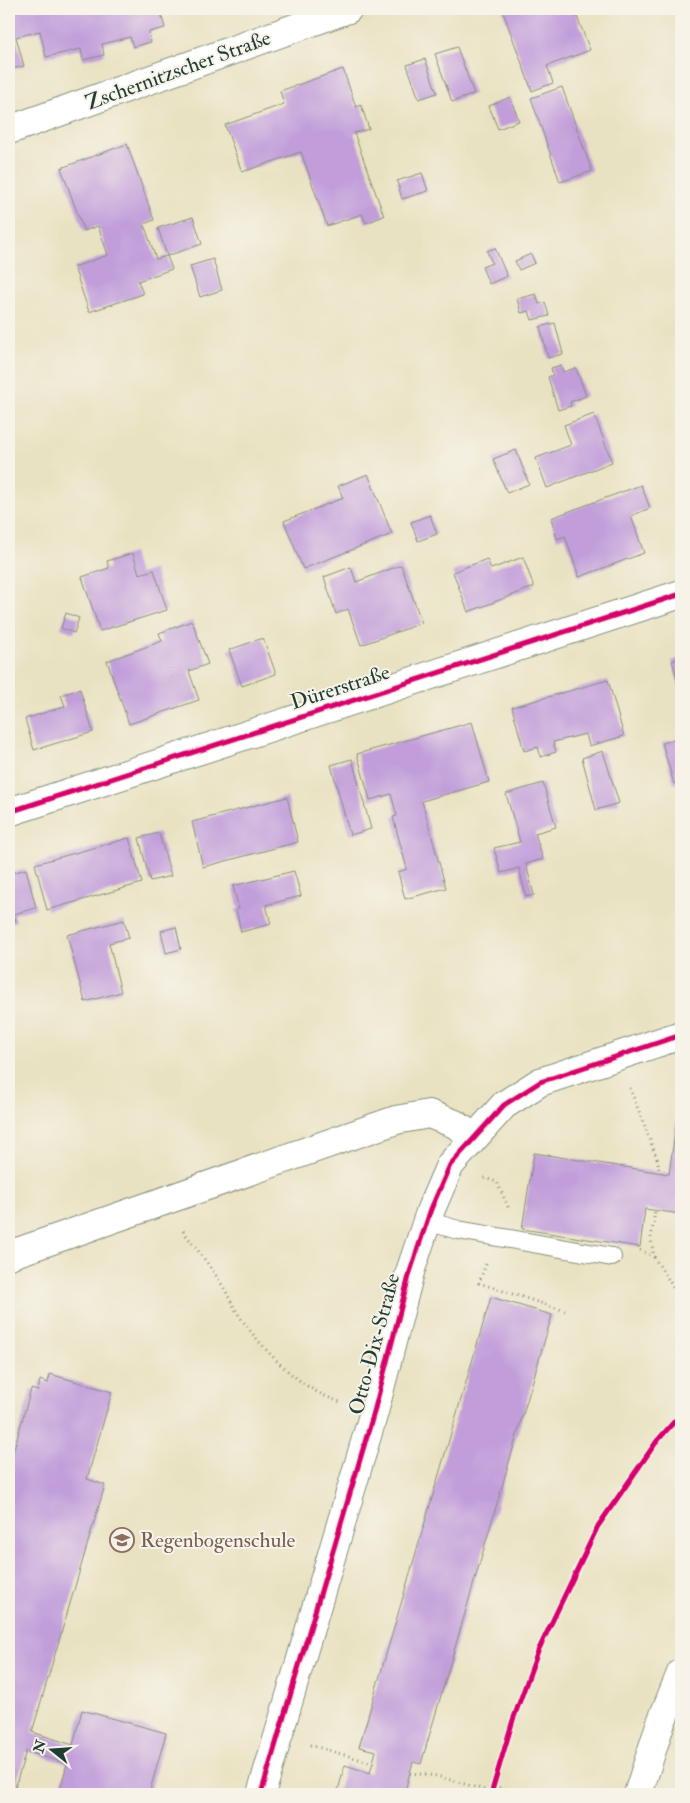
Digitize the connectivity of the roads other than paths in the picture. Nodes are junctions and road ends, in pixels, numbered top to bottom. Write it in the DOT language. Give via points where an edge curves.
graph roads {
  1 [pos="348,9"];
  2 [pos="9,130"];
  3 [pos="681,594"];
  4 [pos="9,812"];
  5 [pos="681,1035"];
  6 [pos="474,1137"];
  7 [pos="427,1220"];
  8 [pos="9,1255"];
  9 [pos="612,1257"];
  10 [pos="681,1674"];
  11 [pos="261,1794"];
  12 [pos="638,1794"];
  1 -- 2 [label="street, Zschernitzscher Straße"];
  3 -- 4 [label="street, Dürerstraße"];
  5 -- 6 [label="street, Otto-Dix-Straße" via="540,1082 504,1105"];
  6 -- 7 [label="street, Otto-Dix-Straße" via="450,1165"];
  6 -- 8 [label="street" via="455,1124 429,1114 396,1120"];
  7 -- 9 [label="lane" via="458,1230"];
  7 -- 11 [label="street, Otto-Dix-Straße"];
  10 -- 12 [label="street" via="660,1725"];
}
